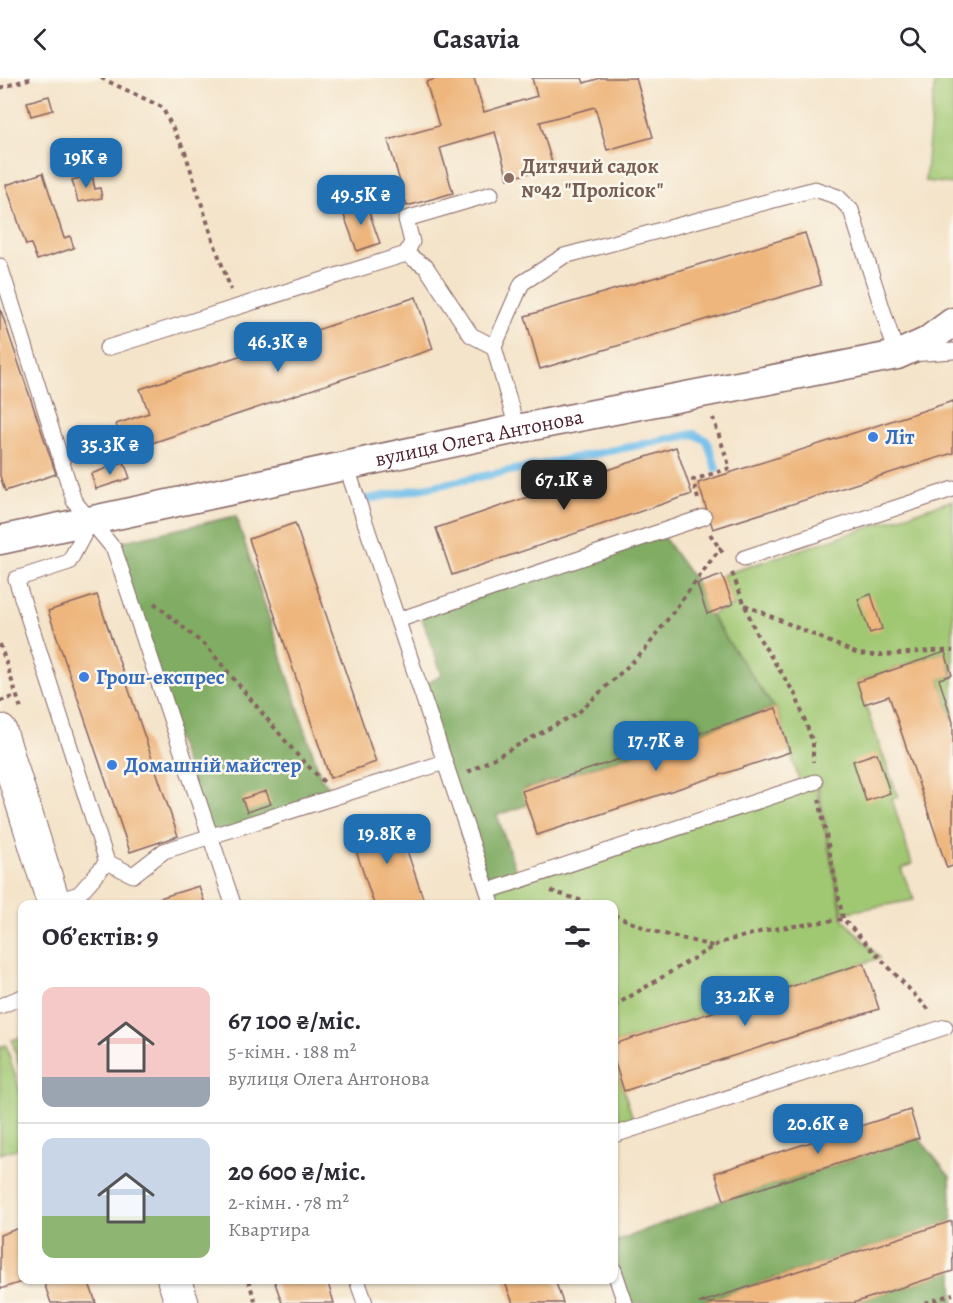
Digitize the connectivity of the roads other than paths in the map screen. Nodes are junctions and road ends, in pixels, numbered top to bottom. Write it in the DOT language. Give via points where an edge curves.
graph roads {
  1 [pos="492,195"];
  2 [pos="406,254"];
  3 [pos="0,266"];
  4 [pos="953,321"];
  5 [pos="494,347"];
  6 [pos="107,348"];
  7 [pos="953,351"];
  8 [pos="897,355"];
  9 [pos="517,429"];
  10 [pos="346,465"];
  11 [pos="953,489"];
  12 [pos="704,517"];
  13 [pos="91,521"];
  14 [pos="0,540"];
  15 [pos="744,558"];
  16 [pos="398,620"];
  17 [pos="0,731"];
  18 [pos="445,762"];
  19 [pos="815,782"];
  20 [pos="210,836"];
  21 [pos="107,862"];
  22 [pos="490,898"];
  23 [pos="53,900"];
  24 [pos="62,900"];
  25 [pos="231,900"];
  26 [pos="18,999"];
  27 [pos="0,1006"];
  28 [pos="945,1027"];
  29 [pos="618,1134"];
  30 [pos="618,1283"];
  31 [pos="175,1284"];
  32 [pos="358,1284"];
  33 [pos="182,1303"];
  34 [pos="365,1303"];
  35 [pos="624,1303"];
  1 -- 2 [label="lane" via="406,219 412,242"];
  2 -- 5 [label="lane" via="426,267 471,335"];
  2 -- 6 [label="lane"];
  3 -- 13 [label="lane" via="74,501"];
  4 -- 8 [label="street, вулиця Олега Антонова" via="926,342"];
  5 -- 8 [label="lane" via="522,283 564,256 815,189 838,197 850,210"];
  5 -- 9 [label="lane"];
  7 -- 8 [label="lane"];
  8 -- 9 [label="street, вулиця Олега Антонова"];
  9 -- 10 [label="street, вулиця Олега Антонова"];
  10 -- 13 [label="street, вулиця Олега Антонова"];
  10 -- 16 [label="lane"];
  11 -- 15 [label="lane"];
  12 -- 16 [label="lane"];
  13 -- 14 [label="street, вулиця Олега Антонова"];
  13 -- 20 [label="lane" via="114,549"];
  13 -- 21 [label="lane" via="69,562 16,579"];
  16 -- 18 [label="lane"];
  17 -- 23 [label="main road"];
  18 -- 20 [label="lane"];
  18 -- 22 [label="lane"];
  19 -- 22 [label="lane" via="519,880"];
  20 -- 21 [label="lane" via="164,851 134,875"];
  20 -- 25 [label="lane"];
  21 -- 24 [label="lane" via="79,894"];
  26 -- 27 [label="lane"];
  28 -- 29 [label="lane"];
  30 -- 35 [label="lane"];
  31 -- 33 [label="main road"];
  32 -- 34 [label="lane"];
}
